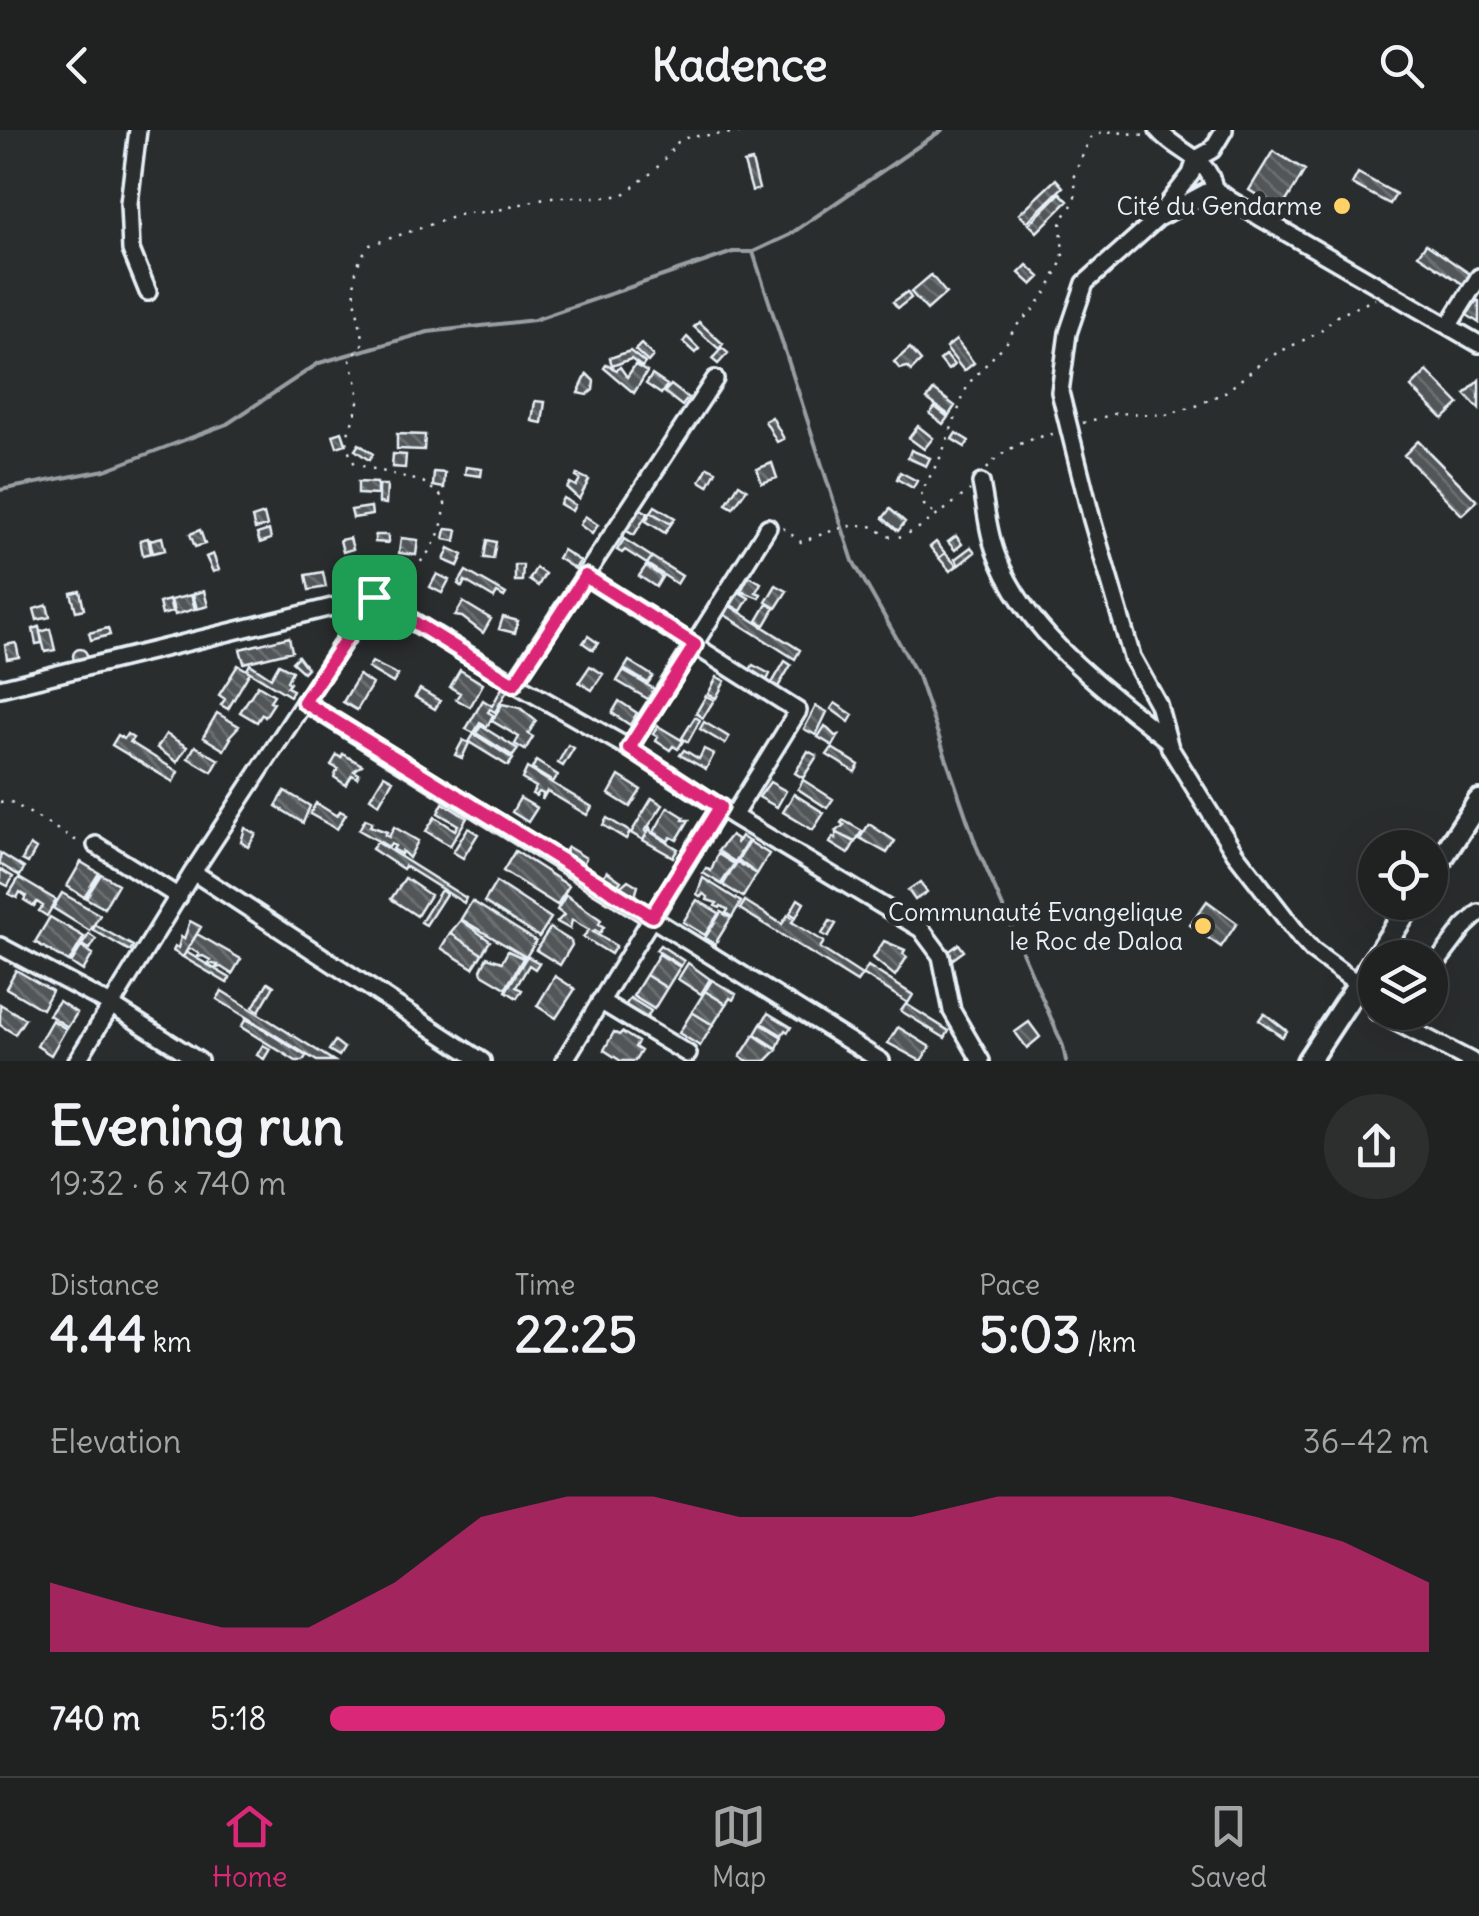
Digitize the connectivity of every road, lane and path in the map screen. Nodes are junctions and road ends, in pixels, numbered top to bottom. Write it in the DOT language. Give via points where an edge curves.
graph roads {
  1 [pos="138,130"];
  2 [pos="766,130"];
  3 [pos="1224,130"];
  4 [pos="1159,132"];
  5 [pos="1196,158"];
  6 [pos="1214,188"];
  7 [pos="1158,218"];
  8 [pos="1479,277"];
  9 [pos="148,292"];
  10 [pos="1396,296"];
  11 [pos="1449,325"];
  12 [pos="1479,344"];
  13 [pos="715,379"];
  14 [pos="1068,425"];
  15 [pos="981,483"];
  16 [pos="934,514"];
  17 [pos="768,526"];
  18 [pos="585,576"];
  19 [pos="374,597"];
  20 [pos="695,645"];
  21 [pos="514,684"];
  22 [pos="0,688"];
  23 [pos="304,702"];
  24 [pos="1167,740"];
  25 [pos="629,748"];
  26 [pos="1479,801"];
  27 [pos="0,802"];
  28 [pos="726,812"];
  29 [pos="96,845"];
  30 [pos="1448,848"];
  31 [pos="193,872"];
  32 [pos="178,897"];
  33 [pos="1479,914"];
  34 [pos="652,916"];
  35 [pos="0,946"];
  36 [pos="1448,948"];
  37 [pos="1358,984"];
  38 [pos="1353,991"];
  39 [pos="1358,996"];
  40 [pos="600,1001"];
  41 [pos="112,1005"];
  42 [pos="1420,1030"];
  43 [pos="688,1054"];
  44 [pos="77,1061"];
  45 [pos="198,1061"];
  46 [pos="482,1061"];
  47 [pos="564,1061"];
  48 [pos="881,1061"];
  49 [pos="981,1061"];
  50 [pos="1308,1061"];
  51 [pos="1472,1061"];
  1 -- 9 [label="street" via="131,250"];
  2 -- 19 [label="path" via="688,137 624,194 548,196 465,213 370,244 360,256 352,298 364,342 350,360 358,394 350,456 356,464 423,482 445,499 446,517 426,558"];
  3 -- 5 [label="street" via="1212,150"];
  4 -- 5 [label="street"];
  4 -- 16 [label="path" via="1104,131 1090,138 1073,178 1078,190 1072,208 1060,220 1063,258 1048,290 968,384 942,456 920,493"];
  5 -- 6 [label="street"];
  5 -- 7 [label="street"];
  6 -- 7 [label="street"];
  6 -- 10 [label="street"];
  7 -- 14 [label="street" via="1080,292 1060,392"];
  8 -- 11 [label="street"];
  10 -- 11 [label="street"];
  10 -- 14 [label="path" via="1365,301 1337,316 1196,406 1166,415 1116,412"];
  11 -- 12 [label="street"];
  13 -- 18 [label="street"];
  14 -- 15 [label="path" via="999,456"];
  14 -- 24 [label="street" via="1132,657 1158,704"];
  15 -- 16 [label="path"];
  15 -- 24 [label="street" via="997,557 1028,615"];
  16 -- 17 [label="path" via="890,537 871,526 852,527 801,542 778,525"];
  17 -- 20 [label="street"];
  18 -- 20 [label="street"];
  18 -- 21 [label="street"];
  19 -- 21 [label="street"];
  19 -- 22 [label="street"];
  19 -- 23 [label="street"];
  20 -- 25 [label="street"];
  20 -- 28 [label="street" via="798,711"];
  21 -- 25 [label="street"];
  23 -- 31 [label="street"];
  23 -- 34 [label="street"];
  24 -- 38 [label="street" via="1235,854 1306,945"];
  25 -- 28 [label="street"];
  26 -- 30 [label="main road"];
  27 -- 29 [label="path" via="88,848"];
  28 -- 34 [label="street"];
  28 -- 49 [label="street" via="921,928 941,956 952,1011"];
  29 -- 32 [label="street"];
  31 -- 32 [label="street"];
  31 -- 46 [label="street"];
  32 -- 41 [label="street"];
  33 -- 36 [label="street"];
  34 -- 40 [label="street"];
  34 -- 48 [label="street"];
  35 -- 41 [label="street"];
  37 -- 38 [label="main road"];
  38 -- 39 [label="street"];
  38 -- 50 [label="main road"];
  40 -- 43 [label="street"];
  40 -- 47 [label="street"];
  41 -- 44 [label="street"];
  41 -- 45 [label="street"];
  42 -- 51 [label="street"];
}
